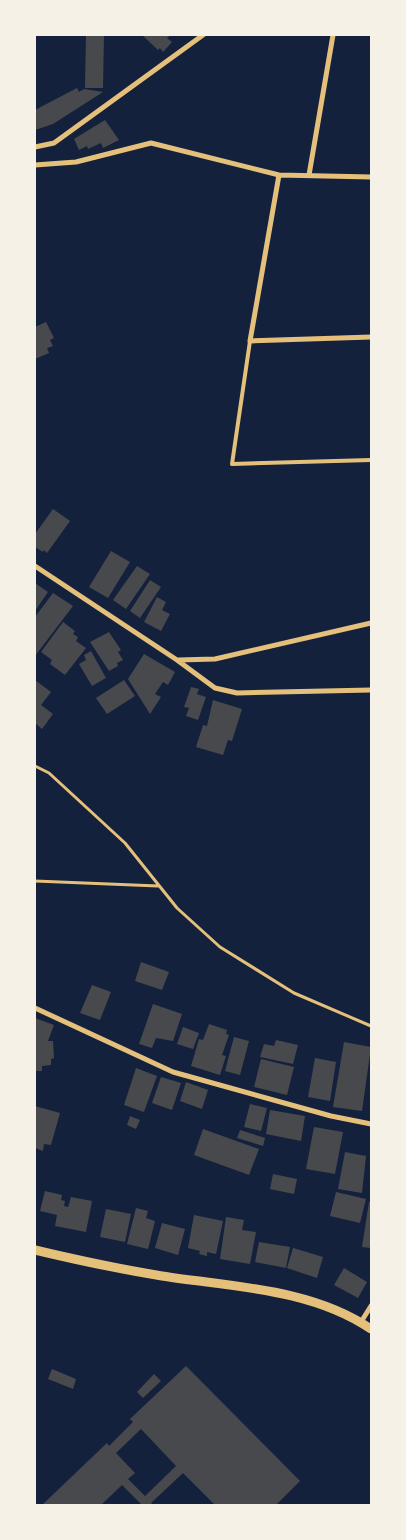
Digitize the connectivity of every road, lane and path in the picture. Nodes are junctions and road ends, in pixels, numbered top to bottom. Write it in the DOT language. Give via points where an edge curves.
graph roads {
  1 [pos="203,35"];
  2 [pos="333,35"];
  3 [pos="35,147"];
  4 [pos="35,165"];
  5 [pos="279,175"];
  6 [pos="309,175"];
  7 [pos="371,177"];
  8 [pos="371,336"];
  9 [pos="250,340"];
  10 [pos="371,460"];
  11 [pos="35,566"];
  12 [pos="371,623"];
  13 [pos="177,660"];
  14 [pos="371,690"];
  15 [pos="35,766"];
  16 [pos="35,880"];
  17 [pos="159,886"];
  18 [pos="35,1008"];
  19 [pos="371,1026"];
  20 [pos="371,1124"];
  21 [pos="35,1250"];
  22 [pos="371,1306"];
  23 [pos="361,1322"];
  24 [pos="371,1329"];
  1 -- 3 [label="street" via="54,144"];
  2 -- 6 [label="street"];
  4 -- 5 [label="street" via="76,162 151,143"];
  5 -- 6 [label="street"];
  5 -- 9 [label="street"];
  6 -- 7 [label="street"];
  8 -- 9 [label="street"];
  9 -- 10 [label="lane" via="232,464"];
  11 -- 13 [label="street"];
  12 -- 13 [label="street" via="215,659"];
  13 -- 14 [label="street" via="215,688 237,694"];
  15 -- 17 [label="path" via="55,778 125,843"];
  16 -- 17 [label="path"];
  17 -- 19 [label="path" via="177,908 243,964 294,993"];
  18 -- 20 [label="street" via="173,1072 330,1116"];
  21 -- 23 [label="street" via="161,1276 288,1295"];
  22 -- 23 [label="street"];
  23 -- 24 [label="street"];
}
